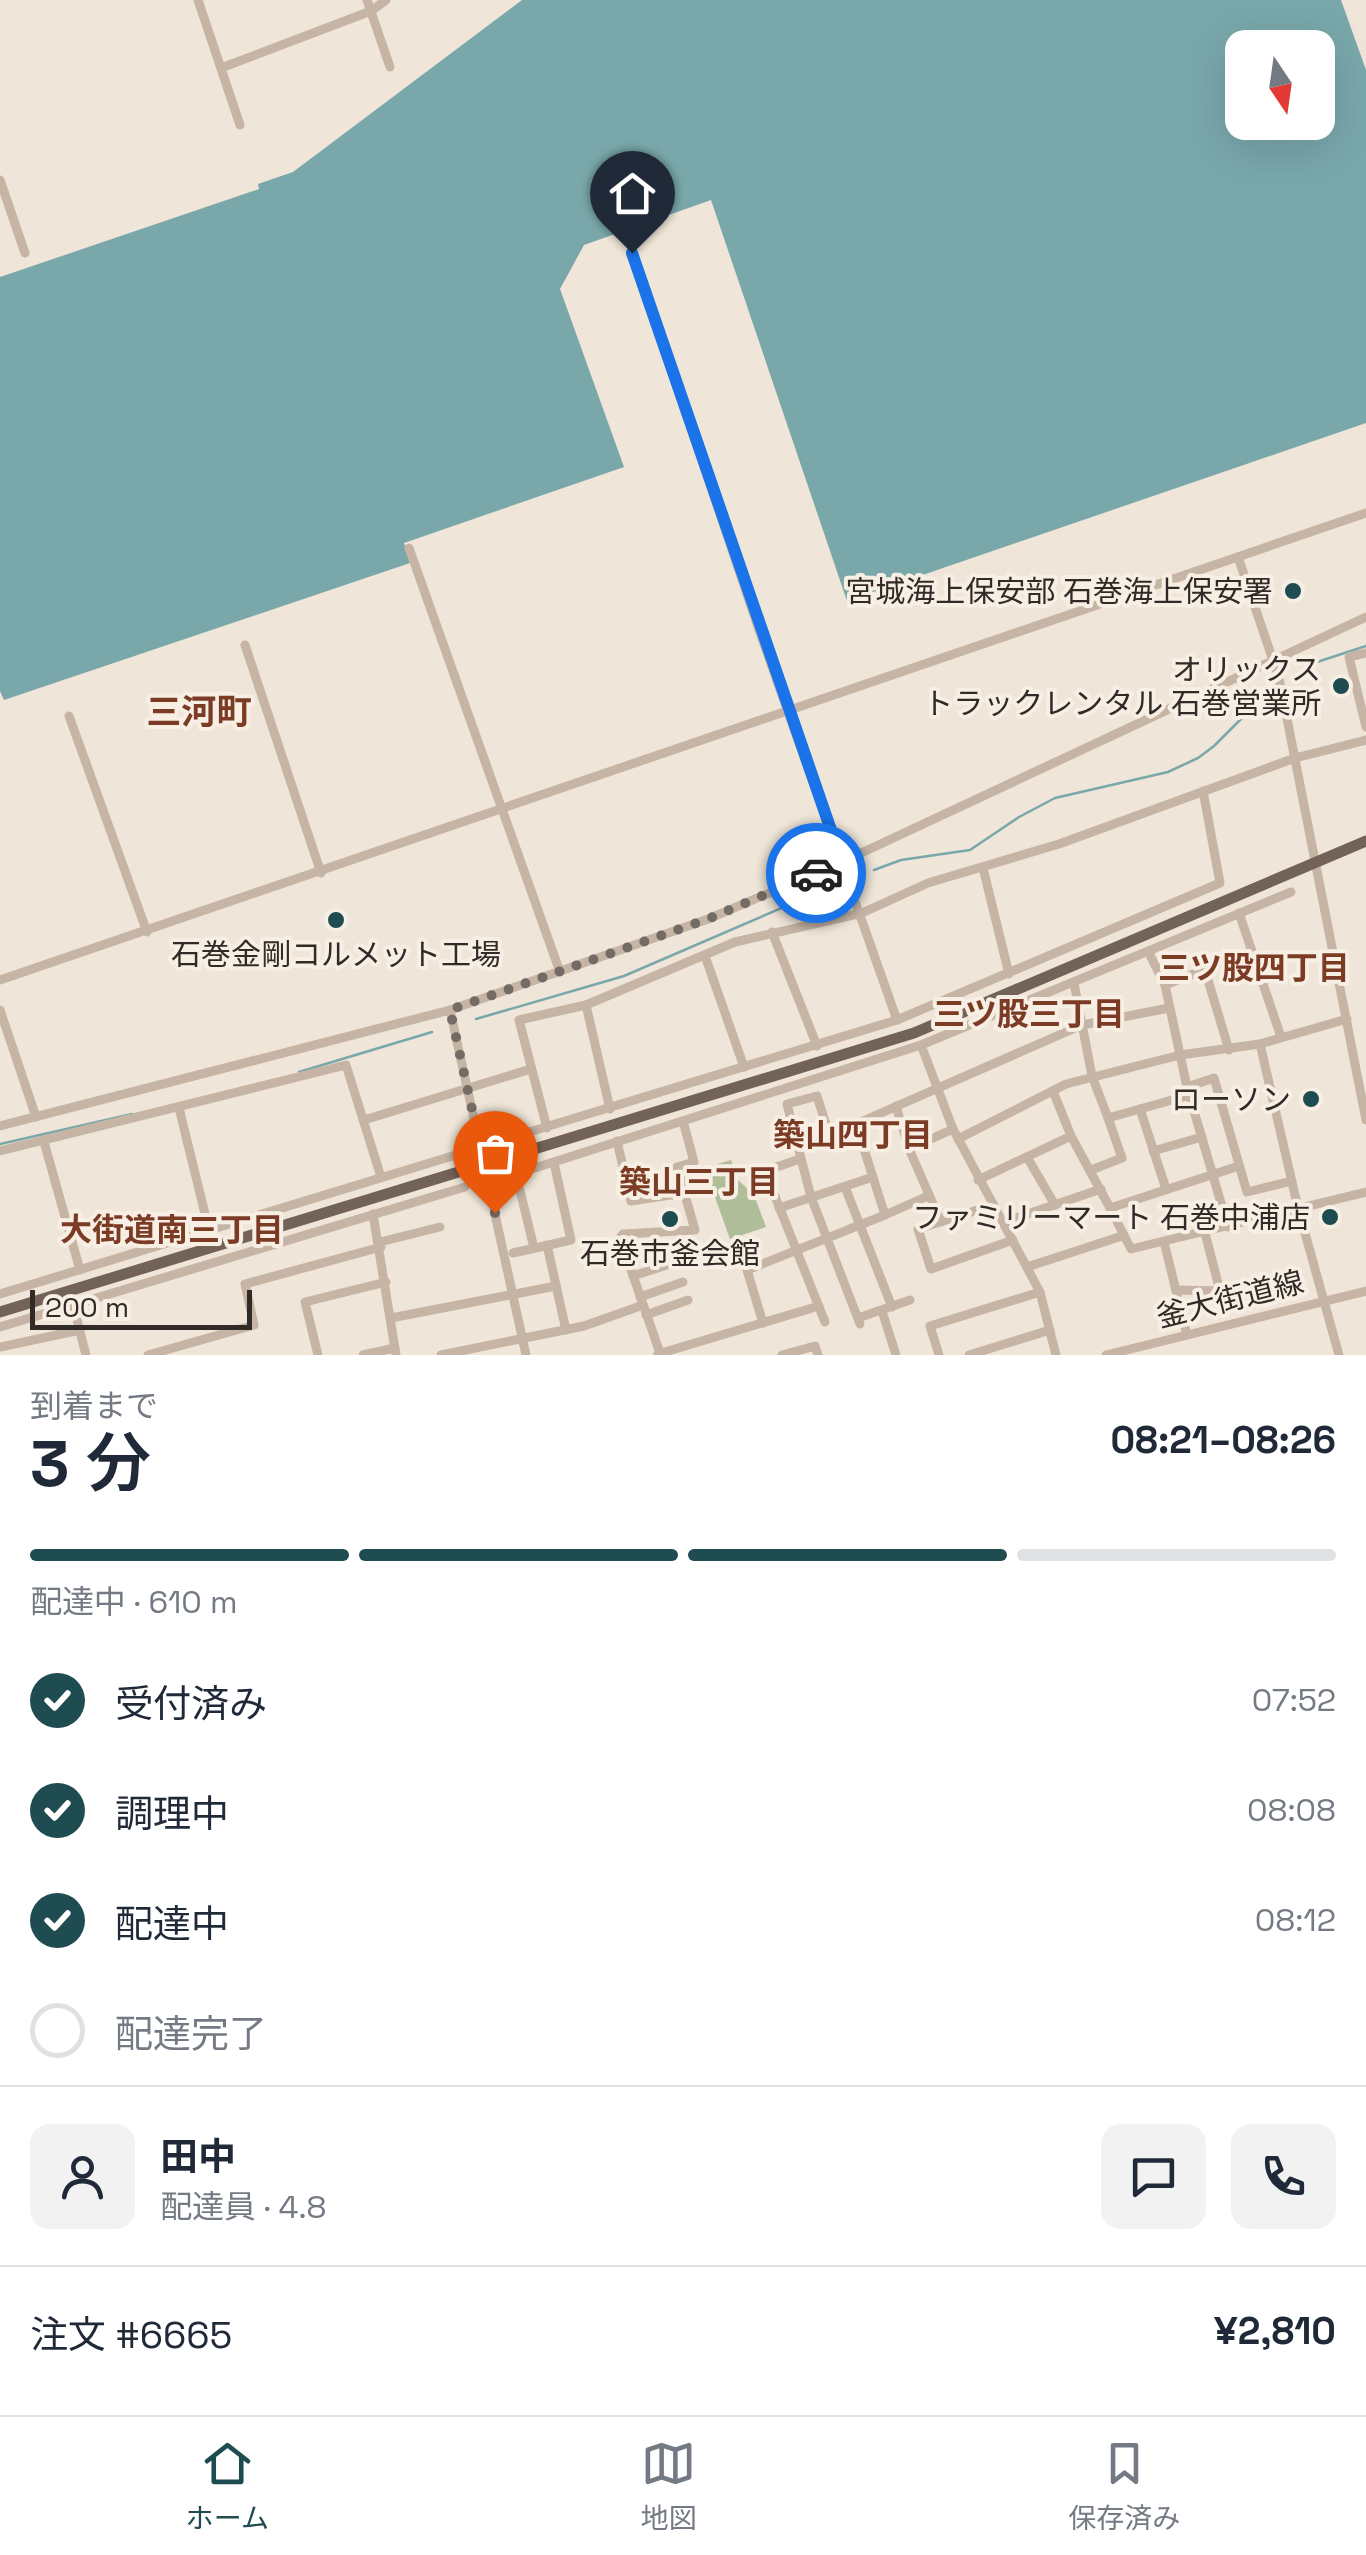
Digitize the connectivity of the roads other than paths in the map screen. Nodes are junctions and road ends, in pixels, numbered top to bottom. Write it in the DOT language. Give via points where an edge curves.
graph roads {
  1 [pos="198,0"];
  2 [pos="367,0"];
  3 [pos="386,0"];
  4 [pos="371,11"];
  5 [pos="390,67"];
  6 [pos="221,68"];
  7 [pos="240,124"];
  8 [pos="0,180"];
  9 [pos="25,253"];
  10 [pos="632,253"];
  11 [pos="1366,513"];
  12 [pos="409,548"];
  13 [pos="1238,556"];
  14 [pos="1366,617"];
  15 [pos="245,645"];
  16 [pos="1366,653"];
  17 [pos="1273,660"];
  18 [pos="789,711"];
  19 [pos="69,716"];
  20 [pos="1366,727"];
  21 [pos="1366,740"];
  22 [pos="1296,758"];
  23 [pos="1203,792"];
  24 [pos="502,810"];
  25 [pos="1366,841"];
  26 [pos="842,862"];
  27 [pos="1315,863"];
  28 [pos="984,868"];
  29 [pos="321,873"];
  30 [pos="1291,892"];
  31 [pos="862,913"];
  32 [pos="1239,913"];
  33 [pos="147,932"];
  34 [pos="772,932"];
  35 [pos="1252,950"];
  36 [pos="1148,951"];
  37 [pos="705,956"];
  38 [pos="1204,970"];
  39 [pos="560,972"];
  40 [pos="1009,974"];
  41 [pos="0,980"];
  42 [pos="1074,982"];
  43 [pos="1165,985"];
  44 [pos="586,1005"];
  45 [pos="1169,1008"];
  46 [pos="0,1010"];
  47 [pos="450,1010"];
  48 [pos="1347,1018"];
  49 [pos="898,1020"];
  50 [pos="1082,1025"];
  51 [pos="1281,1037"];
  52 [pos="1260,1044"];
  53 [pos="920,1045"];
  54 [pos="817,1046"];
  55 [pos="1229,1050"];
  56 [pos="1180,1054"];
  57 [pos="531,1068"];
  58 [pos="744,1068"];
  59 [pos="1092,1076"];
  60 [pos="936,1088"];
  61 [pos="467,1089"];
  62 [pos="1052,1091"];
  63 [pos="1188,1091"];
  64 [pos="896,1106"];
  65 [pos="179,1108"];
  66 [pos="610,1108"];
  67 [pos="1140,1109"];
  68 [pos="36,1117"];
  69 [pos="1108,1118"];
  70 [pos="364,1120"];
  71 [pos="1366,1120"];
  72 [pos="683,1121"];
  73 [pos="856,1124"];
  74 [pos="0,1126"];
  75 [pos="546,1128"];
  76 [pos="830,1134"];
  77 [pos="956,1134"];
  78 [pos="1071,1136"];
  79 [pos="1202,1137"];
  80 [pos="506,1139"];
  81 [pos="616,1141"];
  82 [pos="44,1142"];
  83 [pos="796,1144"];
  84 [pos="908,1149"];
  85 [pos="0,1151"];
  86 [pos="1153,1151"];
  87 [pos="459,1154"];
  88 [pos="1027,1157"];
  89 [pos="800,1159"];
  90 [pos="554,1162"];
  91 [pos="484,1164"];
  92 [pos="1240,1166"];
  93 [pos="1091,1170"];
  94 [pos="1212,1175"];
  95 [pos="381,1177"];
  96 [pos="872,1178"];
  97 [pos="978,1180"];
  98 [pos="1292,1181"];
  99 [pos="464,1187"];
  100 [pos="845,1187"];
  101 [pos="1101,1189"];
  102 [pos="1166,1189"];
  103 [pos="1366,1192"];
  104 [pos="684,1193"];
  105 [pos="928,1196"];
  106 [pos="811,1197"];
  107 [pos="993,1205"];
  108 [pos="1055,1205"];
  109 [pos="779,1208"];
  110 [pos="1110,1208"];
  111 [pos="1298,1208"];
  112 [pos="374,1214"];
  113 [pos="885,1214"];
  114 [pos="941,1222"];
  115 [pos="1004,1222"];
  116 [pos="860,1224"];
  117 [pos="1228,1227"];
  118 [pos="440,1228"];
  119 [pos="210,1230"];
  120 [pos="1205,1233"];
  121 [pos="1122,1236"];
  122 [pos="827,1237"];
  123 [pos="1014,1240"];
  124 [pos="1164,1242"];
  125 [pos="381,1245"];
  126 [pos="547,1245"];
  127 [pos="534,1248"];
  128 [pos="796,1250"];
  129 [pos="513,1253"];
  130 [pos="676,1262"];
  131 [pos="1027,1267"];
  132 [pos="80,1270"];
  133 [pos="633,1276"];
  134 [pos="386,1282"];
  135 [pos="683,1282"];
  136 [pos="556,1286"];
  137 [pos="1176,1290"];
  138 [pos="1366,1291"];
  139 [pos="1040,1292"];
  140 [pos="0,1294"];
  141 [pos="513,1294"];
  142 [pos="688,1300"];
  143 [pos="910,1300"];
  144 [pos="1324,1302"];
  145 [pos="73,1304"];
  146 [pos="643,1305"];
  147 [pos="818,1306"];
  148 [pos="887,1309"];
  149 [pos="0,1312"];
  150 [pos="390,1318"];
  151 [pos="825,1322"];
  152 [pos="763,1323"];
  153 [pos="0,1327"];
  154 [pos="80,1330"];
  155 [pos="566,1330"];
  156 [pos="1050,1330"];
  157 [pos="1187,1335"];
  158 [pos="522,1338"];
  159 [pos="0,1347"];
  160 [pos="395,1351"];
  161 [pos="686,1351"];
  162 [pos="658,1354"];
  163 [pos="86,1355"];
  164 [pos="148,1355"];
  165 [pos="318,1355"];
  166 [pos="362,1355"];
  167 [pos="442,1355"];
  168 [pos="526,1355"];
  169 [pos="782,1355"];
  170 [pos="818,1355"];
  171 [pos="896,1355"];
  172 [pos="939,1355"];
  173 [pos="970,1355"];
  174 [pos="1056,1355"];
  175 [pos="1106,1355"];
  176 [pos="1340,1355"];
  1 -- 6 [label="street"];
  2 -- 4 [label="street"];
  3 -- 4 [label="street"];
  4 -- 5 [label="street"];
  4 -- 6 [label="street"];
  6 -- 7 [label="street"];
  8 -- 9 [label="street"];
  10 -- 18 [label="street"];
  11 -- 13 [label="street"];
  12 -- 24 [label="street"];
  13 -- 17 [label="street"];
  13 -- 18 [label="street"];
  14 -- 17 [label="street"];
  15 -- 29 [label="street"];
  16 -- 20 [label="street" via="1349,657"];
  17 -- 22 [label="street"];
  17 -- 26 [label="street"];
  18 -- 24 [label="street"];
  18 -- 26 [label="street"];
  19 -- 33 [label="street"];
  21 -- 22 [label="street"];
  22 -- 23 [label="street"];
  22 -- 27 [label="street"];
  23 -- 28 [label="street"];
  23 -- 40 [label="street" via="1220,883"];
  24 -- 29 [label="street"];
  24 -- 39 [label="street"];
  25 -- 27 [label="main road"];
  26 -- 31 [label="street"];
  26 -- 39 [label="street"];
  27 -- 48 [label="street"];
  27 -- 91 [label="main road" via="914,1033"];
  28 -- 31 [label="street" via="928,882"];
  28 -- 40 [label="street"];
  29 -- 33 [label="street"];
  30 -- 32 [label="street"];
  31 -- 34 [label="street"];
  31 -- 49 [label="street"];
  32 -- 35 [label="street"];
  32 -- 36 [label="street"];
  33 -- 41 [label="street"];
  34 -- 37 [label="street"];
  34 -- 54 [label="street"];
  35 -- 38 [label="street"];
  35 -- 51 [label="street"];
  36 -- 42 [label="street"];
  36 -- 43 [label="street"];
  37 -- 44 [label="street"];
  37 -- 58 [label="street"];
  38 -- 43 [label="street"];
  38 -- 55 [label="street"];
  39 -- 47 [label="street"];
  40 -- 49 [label="street"];
  42 -- 50 [label="street"];
  42 -- 53 [label="street"];
  43 -- 45 [label="street"];
  44 -- 57 [label="street" via="519,1020"];
  44 -- 66 [label="street"];
  45 -- 50 [label="street"];
  45 -- 56 [label="street"];
  46 -- 68 [label="street"];
  47 -- 61 [label="street"];
  47 -- 68 [label="street"];
  48 -- 51 [label="street"];
  48 -- 71 [label="street"];
  49 -- 54 [label="street"];
  50 -- 59 [label="street"];
  50 -- 60 [label="street"];
  51 -- 52 [label="street"];
  52 -- 55 [label="street"];
  52 -- 98 [label="street"];
  53 -- 60 [label="street"];
  53 -- 72 [label="street"];
  54 -- 58 [label="street"];
  55 -- 56 [label="street"];
  56 -- 59 [label="street"];
  56 -- 63 [label="street"];
  57 -- 61 [label="street"];
  57 -- 75 [label="street"];
  58 -- 66 [label="street"];
  59 -- 62 [label="street"];
  59 -- 69 [label="street"];
  60 -- 64 [label="street"];
  60 -- 77 [label="street"];
  61 -- 70 [label="street"];
  61 -- 91 [label="street"];
  62 -- 77 [label="street"];
  62 -- 78 [label="street"];
  63 -- 67 [label="street"];
  63 -- 79 [label="street"];
  63 -- 92 [label="street" via="1214,1078"];
  64 -- 73 [label="street"];
  64 -- 84 [label="street"];
  65 -- 70 [label="street" via="346,1065"];
  65 -- 82 [label="street"];
  65 -- 119 [label="street"];
  66 -- 75 [label="street"];
  67 -- 69 [label="street"];
  67 -- 86 [label="street"];
  68 -- 74 [label="street"];
  69 -- 93 [label="street" via="1122,1158"];
  70 -- 95 [label="street"];
  72 -- 81 [label="street"];
  72 -- 104 [label="street" via="694,1162 677,1167"];
  73 -- 76 [label="street"];
  73 -- 96 [label="street"];
  75 -- 80 [label="street"];
  76 -- 83 [label="street"];
  76 -- 83 [label="street" via="817,1096 786,1104"];
  77 -- 84 [label="street"];
  77 -- 97 [label="street"];
  78 -- 88 [label="street"];
  78 -- 93 [label="street"];
  79 -- 86 [label="street"];
  79 -- 94 [label="street"];
  81 -- 90 [label="street"];
  81 -- 104 [label="street" via="631,1200"];
  82 -- 85 [label="street"];
  82 -- 132 [label="street"];
  83 -- 89 [label="street"];
  84 -- 105 [label="street"];
  86 -- 102 [label="street"];
  87 -- 95 [label="street"];
  88 -- 97 [label="street"];
  88 -- 108 [label="street"];
  89 -- 106 [label="street"];
  89 -- 109 [label="street" via="765,1171"];
  90 -- 126 [label="street" via="571,1240"];
  90 -- 127 [label="street" via="516,1174"];
  91 -- 141 [label="street"];
  91 -- 149 [label="main road"];
  92 -- 94 [label="street"];
  92 -- 98 [label="street" via="1247,1192"];
  93 -- 101 [label="street"];
  94 -- 102 [label="street"];
  94 -- 117 [label="street"];
  95 -- 119 [label="street"];
  96 -- 100 [label="street"];
  96 -- 113 [label="street"];
  97 -- 107 [label="street"];
  98 -- 111 [label="street"];
  99 -- 112 [label="street"];
  100 -- 106 [label="street"];
  100 -- 116 [label="street"];
  101 -- 108 [label="street"];
  101 -- 110 [label="street"];
  102 -- 110 [label="street"];
  103 -- 111 [label="street"];
  104 -- 133 [label="street" via="695,1230 620,1238"];
  105 -- 113 [label="street"];
  105 -- 114 [label="street"];
  106 -- 109 [label="street"];
  106 -- 122 [label="street"];
  107 -- 114 [label="street"];
  107 -- 115 [label="street"];
  108 -- 115 [label="street"];
  109 -- 128 [label="street"];
  110 -- 121 [label="street"];
  111 -- 117 [label="street"];
  111 -- 144 [label="street"];
  112 -- 125 [label="street"];
  112 -- 145 [label="street"];
  113 -- 116 [label="street"];
  114 -- 123 [label="street" via="918,1229 931,1269"];
  115 -- 123 [label="street"];
  116 -- 122 [label="street"];
  116 -- 148 [label="street"];
  117 -- 120 [label="street"];
  118 -- 125 [label="street"];
  119 -- 132 [label="street"];
  120 -- 124 [label="street"];
  120 -- 137 [label="street" via="1220,1291"];
  121 -- 124 [label="street" via="1131,1249"];
  121 -- 131 [label="street"];
  122 -- 128 [label="street"];
  122 -- 148 [label="street" via="859,1321"];
  123 -- 131 [label="street"];
  124 -- 137 [label="street"];
  125 -- 134 [label="street"];
  125 -- 164 [label="street" via="245,1284 254,1325"];
  126 -- 127 [label="street"];
  126 -- 136 [label="street"];
  127 -- 129 [label="street"];
  128 -- 147 [label="street"];
  128 -- 152 [label="street" via="747,1270"];
  130 -- 133 [label="street"];
  131 -- 139 [label="street"];
  132 -- 140 [label="street"];
  133 -- 146 [label="street"];
  134 -- 150 [label="street"];
  134 -- 165 [label="street" via="305,1302"];
  135 -- 146 [label="street"];
  136 -- 141 [label="street"];
  136 -- 155 [label="street"];
  137 -- 157 [label="street"];
  138 -- 144 [label="street, 釜大街道線"];
  139 -- 156 [label="street"];
  139 -- 172 [label="street" via="930,1326"];
  141 -- 150 [label="street"];
  141 -- 158 [label="street"];
  142 -- 146 [label="street"];
  143 -- 148 [label="street"];
  144 -- 157 [label="street, 釜大街道線"];
  144 -- 176 [label="street"];
  145 -- 153 [label="street"];
  145 -- 154 [label="street"];
  146 -- 155 [label="street"];
  146 -- 162 [label="street"];
  147 -- 151 [label="street"];
  147 -- 152 [label="street"];
  148 -- 171 [label="street"];
  150 -- 160 [label="street"];
  152 -- 161 [label="street"];
  154 -- 159 [label="street"];
  154 -- 163 [label="street"];
  155 -- 158 [label="street"];
  156 -- 173 [label="street"];
  156 -- 174 [label="street"];
  157 -- 175 [label="street, 釜大街道線"];
  158 -- 167 [label="street"];
  158 -- 168 [label="street"];
  160 -- 166 [label="street"];
  161 -- 162 [label="street"];
  169 -- 170 [label="street" via="815,1346"];
}
